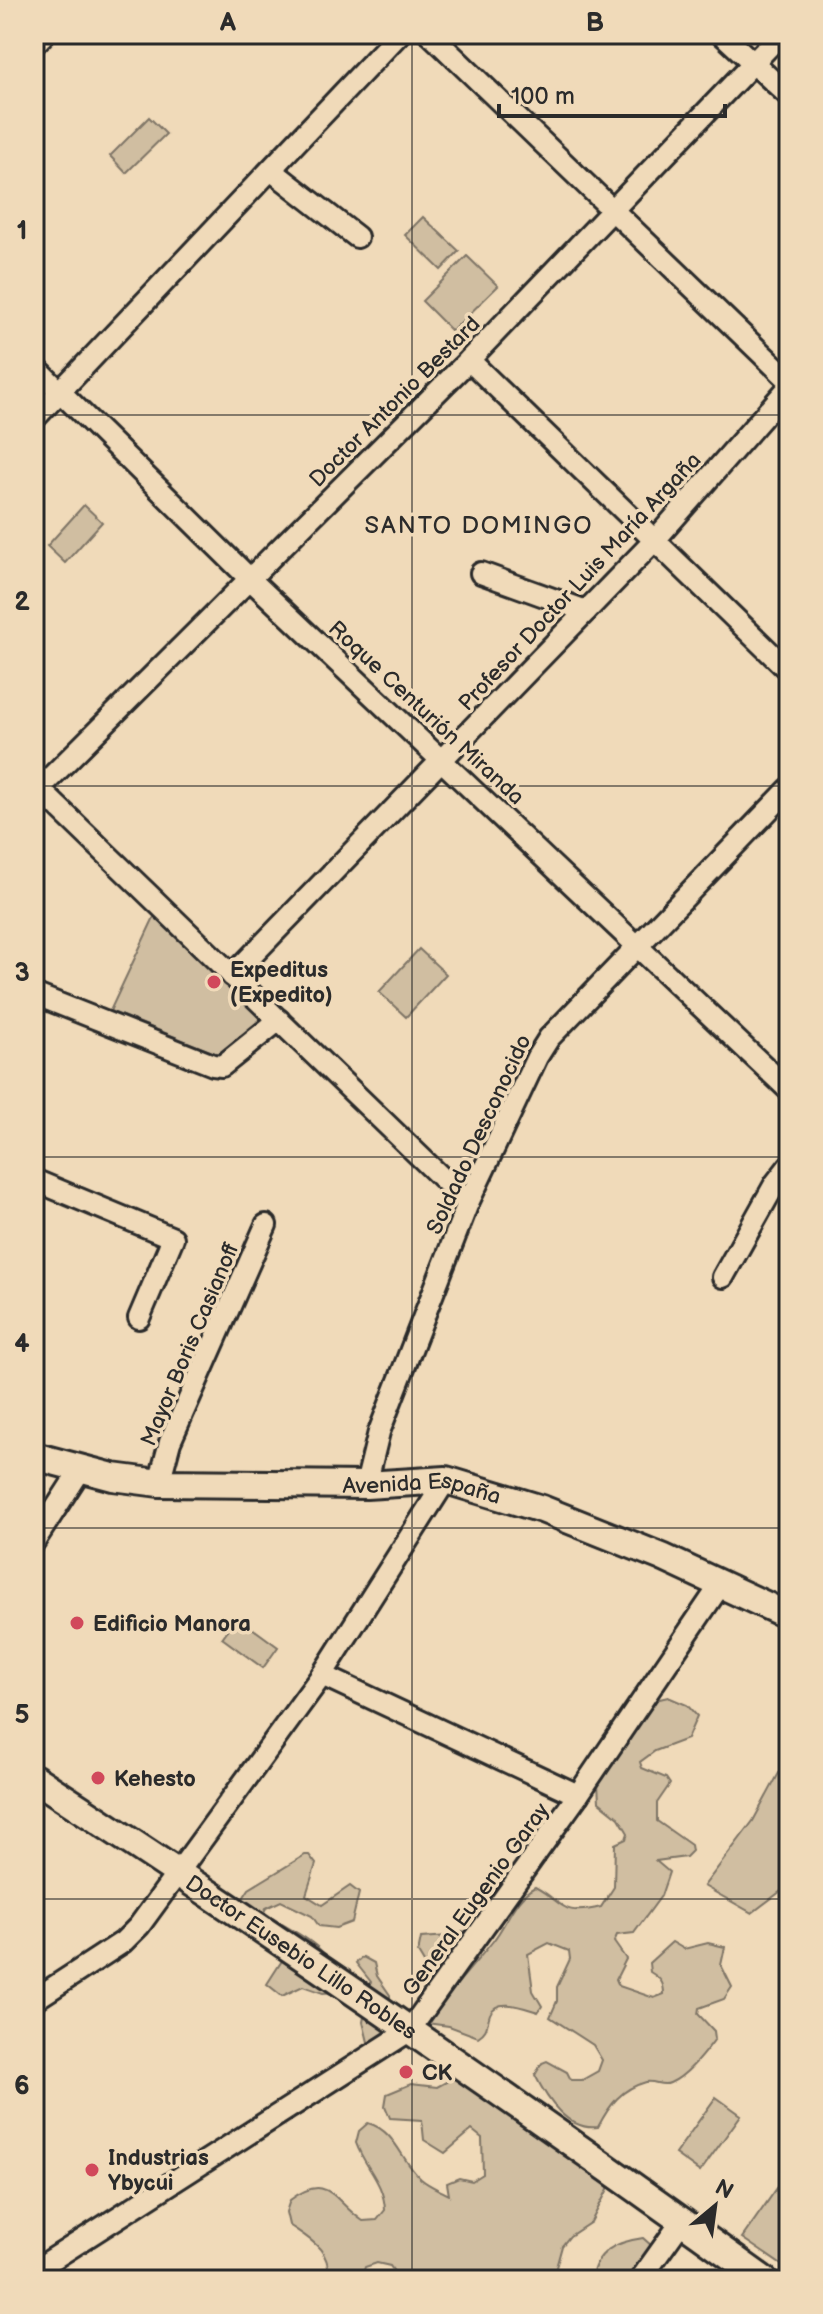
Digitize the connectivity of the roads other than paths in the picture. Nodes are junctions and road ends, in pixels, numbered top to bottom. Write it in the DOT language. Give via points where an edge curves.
graph roads {
  1 [pos="40,34"];
  2 [pos="399,34"];
  3 [pos="430,34"];
  4 [pos="722,34"];
  5 [pos="781,34"];
  6 [pos="34,40"];
  7 [pos="752,64"];
  8 [pos="789,96"];
  9 [pos="271,170"];
  10 [pos="614,209"];
  11 [pos="357,237"];
  12 [pos="469,360"];
  13 [pos="34,366"];
  14 [pos="789,380"];
  15 [pos="789,387"];
  16 [pos="60,392"];
  17 [pos="34,419"];
  18 [pos="655,540"];
  19 [pos="481,573"];
  20 [pos="251,580"];
  21 [pos="586,611"];
  22 [pos="789,671"];
  23 [pos="443,759"];
  24 [pos="36,789"];
  25 [pos="789,789"];
  26 [pos="638,944"];
  27 [pos="232,976"];
  28 [pos="34,994"];
  29 [pos="279,1020"];
  30 [pos="789,1090"];
  31 [pos="789,1166"];
  32 [pos="34,1180"];
  33 [pos="468,1203"];
  34 [pos="266,1225"];
  35 [pos="723,1277"];
  36 [pos="139,1318"];
  37 [pos="34,1456"];
  38 [pos="81,1469"];
  39 [pos="446,1480"];
  40 [pos="159,1483"];
  41 [pos="366,1485"];
  42 [pos="34,1542"];
  43 [pos="721,1584"];
  44 [pos="789,1616"];
  45 [pos="322,1675"];
  46 [pos="34,1778"];
  47 [pos="578,1795"];
  48 [pos="179,1872"];
  49 [pos="34,2000"];
  50 [pos="409,2031"];
  51 [pos="682,2221"];
  52 [pos="34,2271"];
  53 [pos="640,2280"];
  54 [pos="764,2280"];
  1 -- 6 [label="main road"];
  2 -- 9 [label="street"];
  3 -- 10 [label="street"];
  4 -- 7 [label="street"];
  5 -- 7 [label="street, Doctor Antonio Bestard"];
  7 -- 8 [label="street"];
  7 -- 10 [label="street, Doctor Antonio Bestard"];
  9 -- 11 [label="street"];
  9 -- 16 [label="street"];
  10 -- 12 [label="street, Doctor Antonio Bestard"];
  10 -- 14 [label="street"];
  12 -- 18 [label="street"];
  12 -- 20 [label="street, Doctor Antonio Bestard"];
  13 -- 16 [label="street, Roque Centurión Miranda"];
  15 -- 18 [label="street, Profesor Doctor Luis María Argaña"];
  16 -- 17 [label="street"];
  16 -- 20 [label="street, Roque Centurión Miranda"];
  18 -- 21 [label="street, Profesor Doctor Luis María Argaña"];
  18 -- 22 [label="street"];
  19 -- 21 [label="street"];
  20 -- 23 [label="street, Roque Centurión Miranda"];
  20 -- 24 [label="street, Doctor Antonio Bestard"];
  21 -- 23 [label="street, Profesor Doctor Luis María Argaña"];
  23 -- 26 [label="street, Roque Centurión Miranda"];
  23 -- 27 [label="street, Profesor Doctor Luis María Argaña"];
  24 -- 27 [label="street"];
  25 -- 26 [label="street, Soldado Desconocido"];
  26 -- 30 [label="street, Roque Centurión Miranda"];
  26 -- 33 [label="street, Soldado Desconocido" via="549,1038"];
  27 -- 29 [label="street"];
  28 -- 29 [label="street" via="222,1066"];
  29 -- 33 [label="street"];
  31 -- 35 [label="street"];
  32 -- 36 [label="street" via="173,1238"];
  33 -- 41 [label="street, Soldado Desconocido" via="379,1432"];
  34 -- 40 [label="street, Mayor Boris Casianoff" via="170,1442"];
  37 -- 38 [label="main road, Avenida España"];
  38 -- 40 [label="main road, Avenida España"];
  38 -- 42 [label="street"];
  39 -- 41 [label="main road, Avenida España"];
  39 -- 43 [label="main road, Avenida España" via="542,1509"];
  39 -- 45 [label="street"];
  40 -- 41 [label="main road, Avenida España"];
  43 -- 44 [label="main road, Avenida España"];
  43 -- 47 [label="street, General Eugenio Garay"];
  45 -- 47 [label="street"];
  45 -- 48 [label="street"];
  46 -- 48 [label="main road, Doctor Eusebio Lillo Robles"];
  47 -- 50 [label="street, General Eugenio Garay"];
  48 -- 49 [label="street" via="123,1942"];
  48 -- 50 [label="main road, Doctor Eusebio Lillo Robles"];
  50 -- 51 [label="main road, Doctor Eusebio Lillo Robles"];
  50 -- 52 [label="street, General Eugenio Garay"];
  51 -- 53 [label="street"];
  51 -- 54 [label="main road, Doctor Eusebio Lillo Robles"];
}
